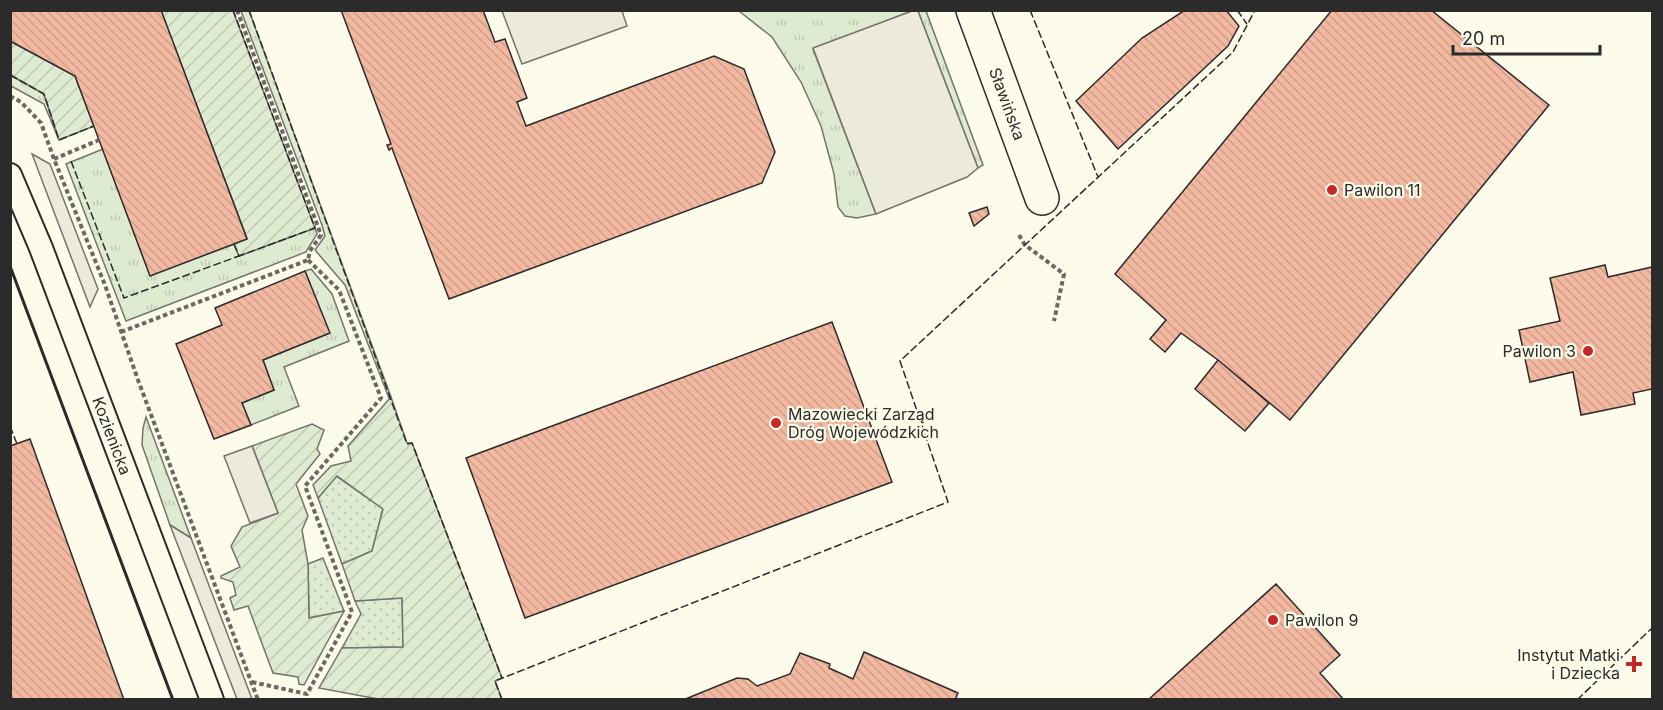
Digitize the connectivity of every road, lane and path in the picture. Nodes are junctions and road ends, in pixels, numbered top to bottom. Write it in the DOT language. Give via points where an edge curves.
graph roads {
  1 [pos="237,10"];
  2 [pos="973,10"];
  3 [pos="10,96"];
  4 [pos="99,140"];
  5 [pos="54,159"];
  6 [pos="10,175"];
  7 [pos="1042,198"];
  8 [pos="1017,231"];
  9 [pos="308,260"];
  10 [pos="1054,321"];
  11 [pos="121,332"];
  12 [pos="252,682"];
  13 [pos="212,699"];
  14 [pos="258,699"];
  1 -- 9 [label="path" via="321,235"];
  2 -- 7 [label="street, Sławińska"];
  3 -- 5 [label="path" via="41,123"];
  4 -- 5 [label="path"];
  5 -- 11 [label="path"];
  6 -- 13 [label="lane, Kozienicka"];
  8 -- 10 [label="path" via="1025,245 1064,274"];
  9 -- 11 [label="path"];
  9 -- 12 [label="path" via="339,290 381,398 305,486 352,612 307,694"];
  11 -- 12 [label="path"];
  12 -- 14 [label="path"];
}
